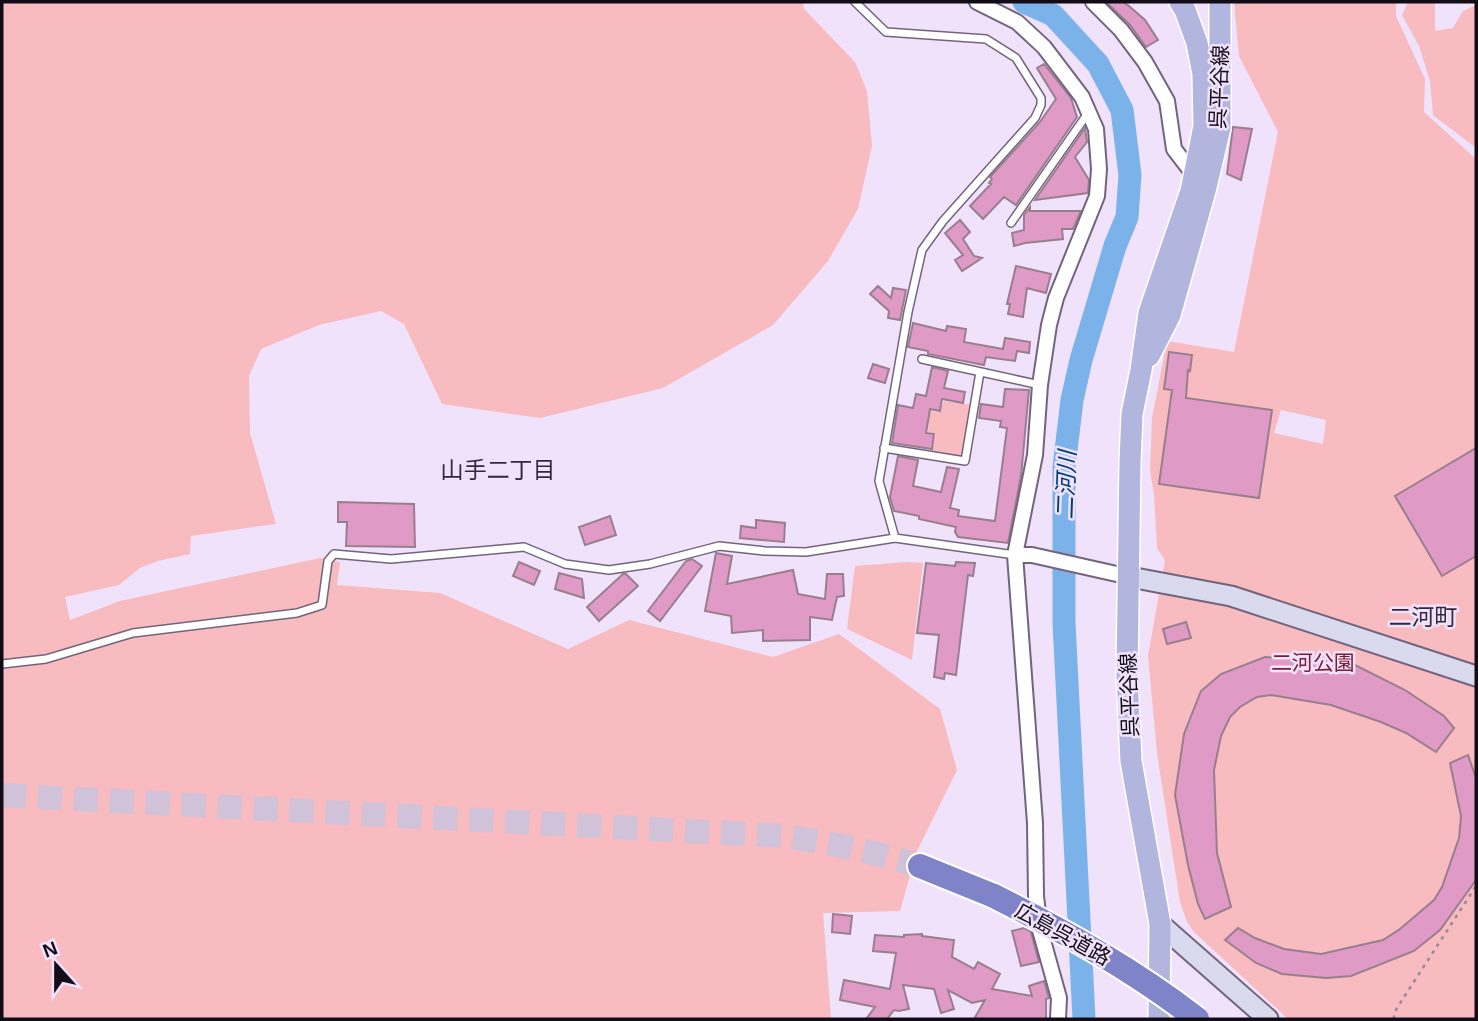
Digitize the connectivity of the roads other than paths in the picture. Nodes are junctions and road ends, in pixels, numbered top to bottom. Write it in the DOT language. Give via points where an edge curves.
graph roads {
  1 [pos="855,2"];
  2 [pos="976,2"];
  3 [pos="1093,2"];
  4 [pos="1180,2"];
  5 [pos="1220,2"];
  6 [pos="1089,113"];
  7 [pos="1194,175"];
  8 [pos="1011,223"];
  9 [pos="922,359"];
  10 [pos="1141,370"];
  11 [pos="980,372"];
  12 [pos="1040,385"];
  13 [pos="884,448"];
  14 [pos="895,538"];
  15 [pos="1015,555"];
  16 [pos="1130,577"];
  17 [pos="2,664"];
  18 [pos="1476,676"];
  19 [pos="920,866"];
  20 [pos="1160,924"];
  21 [pos="1058,1019"];
  22 [pos="1159,1019"];
  23 [pos="1197,1019"];
  24 [pos="1268,1019"];
  1 -- 13 [label="lane" via="886,32 986,39 1016,58 1041,98 1035,118 922,250"];
  2 -- 6 [label="street" via="1017,22 1044,47"];
  3 -- 7 [label="street" via="1145,62 1167,101 1174,149"];
  4 -- 7 [label="main road, 呉平谷線" via="1197,43 1203,74 1205,126"];
  5 -- 10 [label="main road, 呉平谷線" via="1220,128 1170,315"];
  6 -- 8 [label="lane"];
  6 -- 12 [label="street" via="1096,130 1097,196 1056,298"];
  7 -- 10 [label="main road, 呉平谷線" via="1149,313"];
  9 -- 11 [label="lane"];
  10 -- 16 [label="main road, 呉平谷線" via="1132,414"];
  11 -- 12 [label="lane"];
  11 -- 13 [label="lane" via="965,461"];
  12 -- 15 [label="street" via="1035,455"];
  13 -- 14 [label="lane" via="879,481"];
  14 -- 15 [label="lane"];
  14 -- 17 [label="lane" via="806,552 719,546 609,570 565,564 524,547 391,559 334,554 328,561 322,604 297,613 133,633 46,659"];
  15 -- 16 [label="street"];
  15 -- 21 [label="street" via="1036,896 1040,930 1059,999"];
  16 -- 18 [label="street" via="1231,596"];
  16 -- 20 [label="main road, 呉平谷線" via="1127,675 1131,761"];
  19 -- 23 [label="highway, 広島呉道路, bridge" via="1069,934"];
  20 -- 22 [label="main road, 呉平谷線"];
  20 -- 24 [label="street"];
}
